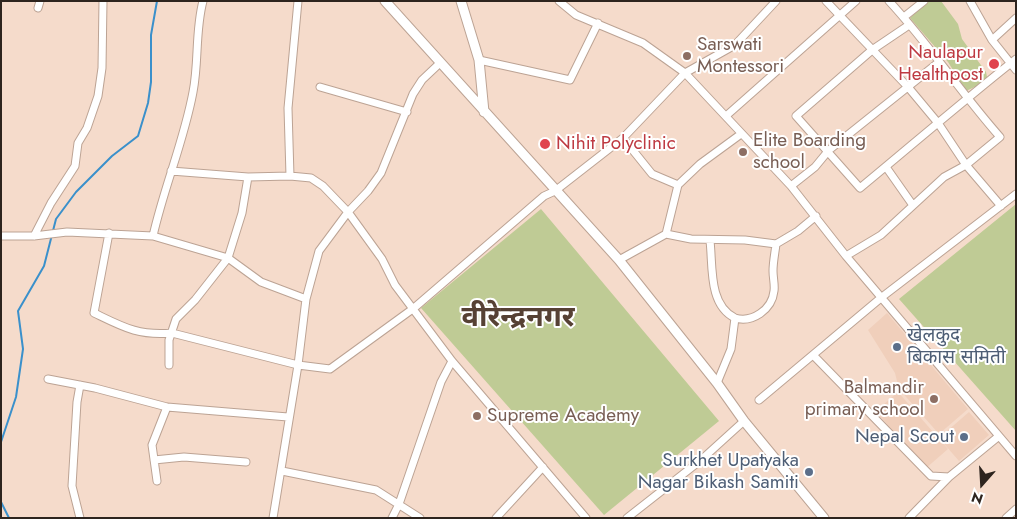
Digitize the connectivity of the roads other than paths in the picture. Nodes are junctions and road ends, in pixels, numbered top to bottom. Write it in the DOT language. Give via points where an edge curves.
graph roads {
  1 [pos="102,1"];
  2 [pos="203,1"];
  3 [pos="298,1"];
  4 [pos="385,1"];
  5 [pos="461,1"];
  6 [pos="559,1"];
  7 [pos="776,1"];
  8 [pos="826,1"];
  9 [pos="856,1"];
  10 [pos="889,1"];
  11 [pos="924,1"];
  12 [pos="970,1"];
  13 [pos="839,14"];
  14 [pos="904,17"];
  15 [pos="1016,18"];
  16 [pos="598,23"];
  17 [pos="909,25"];
  18 [pos="992,40"];
  19 [pos="872,50"];
  20 [pos="480,60"];
  21 [pos="1013,61"];
  22 [pos="939,62"];
  23 [pos="440,63"];
  24 [pos="1016,70"];
  25 [pos="685,73"];
  26 [pos="320,87"];
  27 [pos="908,88"];
  28 [pos="966,98"];
  29 [pos="407,112"];
  30 [pos="484,112"];
  31 [pos="726,116"];
  32 [pos="938,123"];
  33 [pos="741,134"];
  34 [pos="623,138"];
  35 [pos="829,150"];
  36 [pos="966,165"];
  37 [pos="886,167"];
  38 [pos="171,171"];
  39 [pos="290,176"];
  40 [pos="248,177"];
  41 [pos="678,185"];
  42 [pos="791,186"];
  43 [pos="555,192"];
  44 [pos="1016,194"];
  45 [pos="912,204"];
  46 [pos="1001,206"];
  47 [pos="348,212"];
  48 [pos="816,216"];
  49 [pos="109,233"];
  50 [pos="666,234"];
  51 [pos="1,236"];
  52 [pos="34,236"];
  53 [pos="153,236"];
  54 [pos="710,240"];
  55 [pos="776,244"];
  56 [pos="846,256"];
  57 [pos="228,258"];
  58 [pos="619,260"];
  59 [pos="882,297"];
  60 [pos="306,299"];
  61 [pos="414,308"];
  62 [pos="735,318"];
  63 [pos="172,333"];
  64 [pos="813,355"];
  65 [pos="452,361"];
  66 [pos="170,365"];
  67 [pos="298,365"];
  68 [pos="48,379"];
  69 [pos="717,383"];
  70 [pos="80,385"];
  71 [pos="759,400"];
  72 [pos="167,407"];
  73 [pos="288,417"];
  74 [pos="744,421"];
  75 [pos="999,436"];
  76 [pos="1016,456"];
  77 [pos="154,460"];
  78 [pos="246,462"];
  79 [pos="543,467"];
  80 [pos="282,471"];
  81 [pos="949,477"];
  82 [pos="157,481"];
  83 [pos="400,504"];
  84 [pos="1016,509"];
  85 [pos="500,516"];
  86 [pos="80,518"];
  87 [pos="273,518"];
  88 [pos="392,518"];
  89 [pos="420,518"];
  90 [pos="586,518"];
  91 [pos="627,518"];
  92 [pos="824,518"];
  93 [pos="908,518"];
  94 [pos="1006,518"];
  1 -- 52 [label="street" via="102,68 98,96 78,143 75,166"];
  2 -- 38 [label="street" via="198,20 194,92"];
  3 -- 39 [label="street" via="288,108"];
  4 -- 23 [label="street"];
  5 -- 20 [label="street"];
  6 -- 16 [label="street" via="576,14"];
  7 -- 25 [label="street" via="735,44"];
  8 -- 13 [label="street"];
  9 -- 13 [label="street"];
  10 -- 14 [label="street"];
  11 -- 14 [label="street"];
  12 -- 18 [label="street"];
  13 -- 19 [label="street"];
  13 -- 31 [label="street"];
  14 -- 17 [label="street"];
  15 -- 18 [label="street"];
  16 -- 20 [label="street" via="570,80"];
  16 -- 25 [label="street" via="643,43"];
  17 -- 19 [label="street"];
  17 -- 22 [label="street"];
  18 -- 21 [label="street"];
  19 -- 27 [label="street"];
  19 -- 35 [label="street" via="796,116"];
  20 -- 30 [label="street"];
  21 -- 24 [label="street"];
  21 -- 28 [label="street"];
  22 -- 27 [label="street"];
  22 -- 28 [label="street"];
  23 -- 29 [label="street" via="422,80"];
  23 -- 30 [label="street"];
  25 -- 31 [label="street"];
  25 -- 34 [label="street"];
  26 -- 29 [label="street"];
  27 -- 32 [label="street"];
  27 -- 35 [label="street"];
  28 -- 32 [label="street"];
  28 -- 36 [label="street" via="1000,137"];
  29 -- 47 [label="street" via="380,173"];
  30 -- 43 [label="street"];
  31 -- 33 [label="street"];
  32 -- 36 [label="street"];
  32 -- 37 [label="street"];
  33 -- 41 [label="street"];
  33 -- 42 [label="street"];
  34 -- 41 [label="street" via="652,174"];
  34 -- 43 [label="street"];
  35 -- 37 [label="street" via="860,188"];
  35 -- 42 [label="street" via="815,167"];
  36 -- 45 [label="street" via="944,177"];
  36 -- 46 [label="street"];
  37 -- 45 [label="street"];
  38 -- 40 [label="street"];
  38 -- 53 [label="street"];
  39 -- 40 [label="street"];
  39 -- 47 [label="street" via="310,178 323,186"];
  40 -- 57 [label="street" via="242,214"];
  41 -- 50 [label="street"];
  42 -- 48 [label="street"];
  43 -- 58 [label="street"];
  43 -- 61 [label="street" via="544,196"];
  44 -- 46 [label="street"];
  45 -- 56 [label="street" via="881,235"];
  46 -- 59 [label="street"];
  47 -- 60 [label="street" via="319,251"];
  47 -- 61 [label="street" via="382,259 395,285"];
  48 -- 55 [label="street"];
  48 -- 56 [label="street"];
  49 -- 52 [label="street" via="67,232"];
  49 -- 53 [label="street"];
  49 -- 63 [label="street" via="94,313 126,329 150,335"];
  50 -- 54 [label="street"];
  50 -- 58 [label="street"];
  51 -- 52 [label="street"];
  53 -- 57 [label="street"];
  54 -- 55 [label="street"];
  54 -- 62 [label="street" via="717,300"];
  55 -- 62 [label="street" via="774,292 769,305 744,321"];
  56 -- 59 [label="street"];
  57 -- 60 [label="street" via="261,282"];
  57 -- 63 [label="street" via="176,319"];
  58 -- 69 [label="street"];
  59 -- 64 [label="street"];
  59 -- 75 [label="street"];
  60 -- 67 [label="street"];
  61 -- 65 [label="street"];
  61 -- 67 [label="street" via="330,368"];
  62 -- 69 [label="street" via="731,349"];
  63 -- 66 [label="street" via="169,340"];
  63 -- 67 [label="street"];
  64 -- 71 [label="street"];
  64 -- 81 [label="street" via="931,476"];
  65 -- 79 [label="street"];
  65 -- 83 [label="street" via="441,382"];
  67 -- 73 [label="street"];
  68 -- 70 [label="street"];
  69 -- 74 [label="street"];
  70 -- 72 [label="street"];
  70 -- 86 [label="street" via="76,402 72,486"];
  72 -- 73 [label="street"];
  72 -- 77 [label="street" via="152,445"];
  73 -- 80 [label="street"];
  74 -- 91 [label="street" via="701,460"];
  74 -- 92 [label="street"];
  75 -- 76 [label="street"];
  75 -- 81 [label="street"];
  77 -- 78 [label="street" via="184,457"];
  77 -- 82 [label="street"];
  79 -- 85 [label="street"];
  79 -- 90 [label="street"];
  80 -- 83 [label="street" via="376,490"];
  80 -- 87 [label="street"];
  81 -- 93 [label="street"];
  83 -- 88 [label="street"];
  83 -- 89 [label="street"];
  84 -- 94 [label="street"];
}
